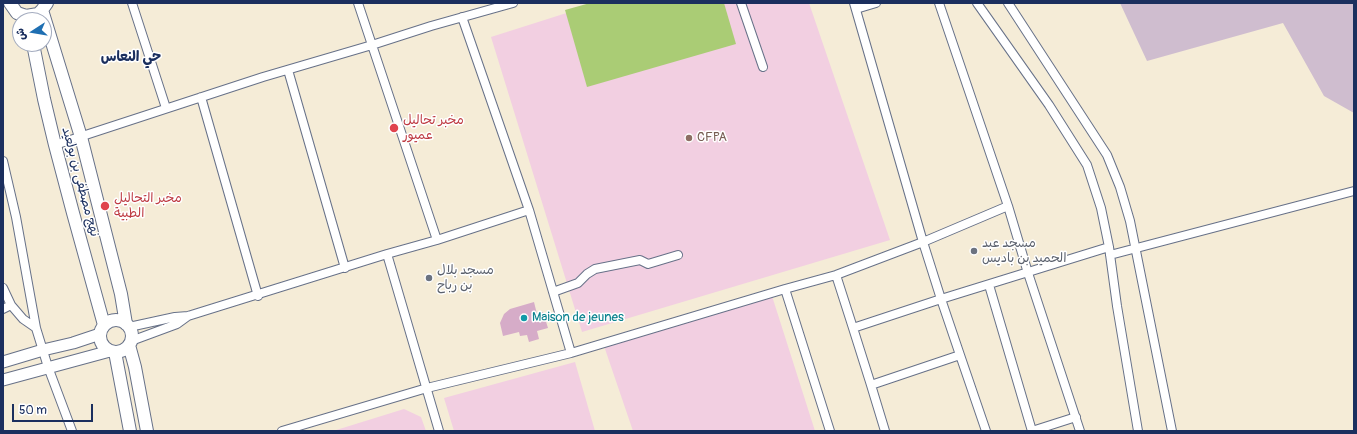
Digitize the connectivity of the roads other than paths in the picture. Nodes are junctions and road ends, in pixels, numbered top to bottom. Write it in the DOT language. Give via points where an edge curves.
graph roads {
  1 [pos="132,3"];
  2 [pos="358,3"];
  3 [pos="513,3"];
  4 [pos="741,3"];
  5 [pos="876,3"];
  6 [pos="939,3"];
  7 [pos="977,3"];
  8 [pos="1008,3"];
  9 [pos="855,6"];
  10 [pos="45,7"];
  11 [pos="462,17"];
  12 [pos="372,45"];
  13 [pos="35,52"];
  14 [pos="763,67"];
  15 [pos="288,70"];
  16 [pos="201,97"];
  17 [pos="166,108"];
  18 [pos="81,137"];
  19 [pos="55,145"];
  20 [pos="3,161"];
  21 [pos="1354,191"];
  22 [pos="1008,206"];
  23 [pos="529,210"];
  24 [pos="437,240"];
  25 [pos="923,242"];
  26 [pos="1136,249"];
  27 [pos="1110,252"];
  28 [pos="387,254"];
  29 [pos="678,254"];
  30 [pos="345,268"];
  31 [pos="1028,273"];
  32 [pos="836,275"];
  33 [pos="989,285"];
  34 [pos="3,288"];
  35 [pos="785,289"];
  36 [pos="553,292"];
  37 [pos="258,296"];
  38 [pos="941,299"];
  39 [pos="7,307"];
  40 [pos="188,316"];
  41 [pos="128,325"];
  42 [pos="36,328"];
  43 [pos="853,328"];
  44 [pos="102,329"];
  45 [pos="130,343"];
  46 [pos="43,350"];
  47 [pos="112,351"];
  48 [pos="571,353"];
  49 [pos="960,355"];
  50 [pos="3,362"];
  51 [pos="48,367"];
  52 [pos="3,380"];
  53 [pos="872,385"];
  54 [pos="426,388"];
  55 [pos="1076,417"];
  56 [pos="72,431"];
  57 [pos="130,431"];
  58 [pos="147,431"];
  59 [pos="282,431"];
  60 [pos="439,431"];
  61 [pos="830,431"];
  62 [pos="885,431"];
  63 [pos="986,431"];
  64 [pos="1032,431"];
  65 [pos="1080,431"];
  66 [pos="1138,431"];
  67 [pos="1172,431"];
  1 -- 17 [label="street"];
  2 -- 12 [label="street"];
  3 -- 11 [label="street"];
  4 -- 14 [label="street"];
  5 -- 9 [label="street"];
  6 -- 22 [label="street"];
  7 -- 27 [label="street" via="1050,105 1087,164 1101,208"];
  8 -- 26 [label="street" via="1107,155 1120,187"];
  9 -- 25 [label="street"];
  10 -- 18 [label="main road"];
  11 -- 12 [label="street"];
  11 -- 23 [label="street"];
  12 -- 15 [label="street"];
  12 -- 24 [label="street"];
  13 -- 19 [label="main road, نهج مصطفى بن بولعيد"];
  15 -- 16 [label="street"];
  15 -- 30 [label="street"];
  16 -- 17 [label="street"];
  16 -- 37 [label="street"];
  17 -- 18 [label="street"];
  18 -- 19 [label="street"];
  18 -- 41 [label="main road"];
  19 -- 44 [label="main road, نهج مصطفى بن بولعيد"];
  20 -- 42 [label="street"];
  21 -- 26 [label="street"];
  22 -- 25 [label="street"];
  22 -- 31 [label="street"];
  23 -- 24 [label="street"];
  23 -- 36 [label="street"];
  24 -- 28 [label="street"];
  25 -- 32 [label="street"];
  25 -- 38 [label="street"];
  26 -- 27 [label="street"];
  26 -- 67 [label="street"];
  27 -- 31 [label="street"];
  27 -- 66 [label="street" via="1116,306"];
  28 -- 30 [label="street"];
  28 -- 54 [label="street"];
  29 -- 36 [label="street" via="648,264 640,260 595,269 578,283"];
  30 -- 37 [label="street"];
  31 -- 33 [label="street"];
  31 -- 55 [label="street"];
  32 -- 35 [label="street"];
  32 -- 43 [label="street"];
  33 -- 38 [label="street"];
  33 -- 64 [label="street"];
  34 -- 39 [label="street"];
  35 -- 48 [label="street"];
  35 -- 61 [label="street"];
  36 -- 48 [label="street"];
  37 -- 40 [label="street"];
  38 -- 43 [label="street"];
  38 -- 49 [label="street"];
  39 -- 42 [label="street"];
  40 -- 41 [label="street"];
  40 -- 45 [label="street" via="177,324"];
  41 -- 44 [label="main road" via="122,321 112,320"];
  41 -- 45 [label="main road" via="131,332"];
  42 -- 46 [label="street"];
  43 -- 53 [label="street"];
  44 -- 46 [label="street" via="73,343"];
  44 -- 47 [label="main road" via="102,344"];
  45 -- 47 [label="main road" via="125,349"];
  45 -- 58 [label="main road"];
  46 -- 50 [label="street"];
  46 -- 51 [label="street"];
  47 -- 51 [label="street"];
  47 -- 57 [label="main road"];
  48 -- 54 [label="street"];
  49 -- 53 [label="street"];
  49 -- 63 [label="street"];
  51 -- 52 [label="street"];
  51 -- 56 [label="street"];
  53 -- 62 [label="street"];
  54 -- 59 [label="street"];
  54 -- 60 [label="street"];
  55 -- 64 [label="street"];
  55 -- 65 [label="street"];
}
